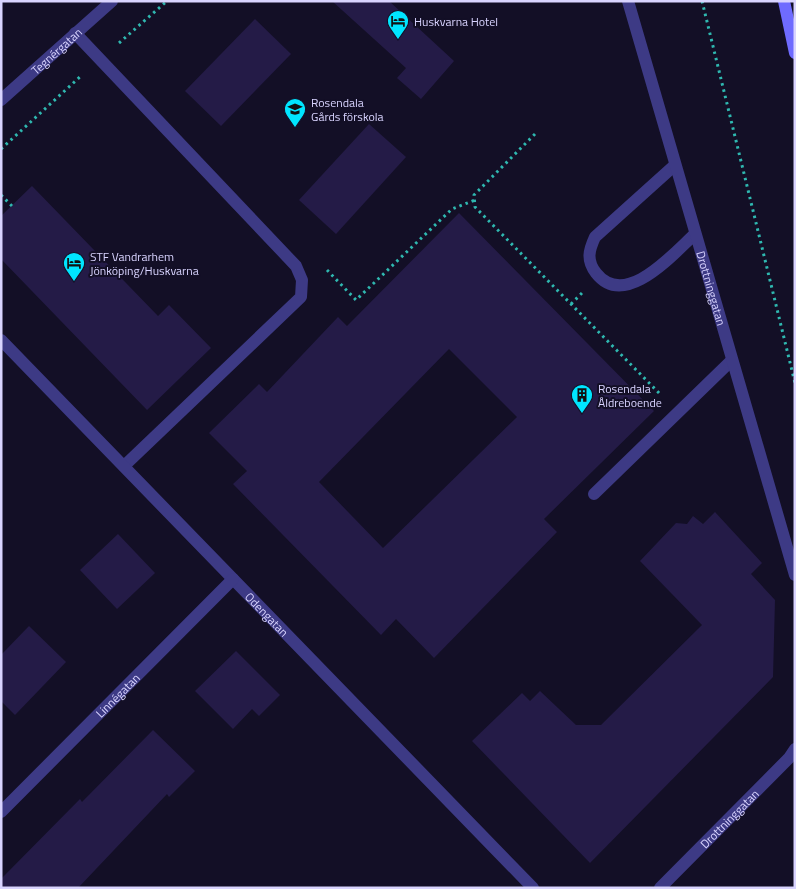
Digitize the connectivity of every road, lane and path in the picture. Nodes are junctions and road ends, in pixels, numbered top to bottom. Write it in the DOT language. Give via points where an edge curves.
graph roads {
  1 [pos="112,1"];
  2 [pos="628,1"];
  3 [pos="702,1"];
  4 [pos="784,1"];
  5 [pos="75,33"];
  6 [pos="795,53"];
  7 [pos="1,100"];
  8 [pos="535,134"];
  9 [pos="675,165"];
  10 [pos="1,196"];
  11 [pos="475,200"];
  12 [pos="12,206"];
  13 [pos="696,234"];
  14 [pos="326,269"];
  15 [pos="1,340"];
  16 [pos="732,360"];
  17 [pos="795,383"];
  18 [pos="678,413"];
  19 [pos="124,466"];
  20 [pos="594,494"];
  21 [pos="795,575"];
  22 [pos="233,579"];
  23 [pos="795,749"];
  24 [pos="1,812"];
  25 [pos="533,888"];
  26 [pos="660,888"];
  1 -- 5 [label="street, Tegnérgatan"];
  2 -- 9 [label="street, Drottninggatan"];
  3 -- 17 [label="path"];
  4 -- 6 [label="street"];
  5 -- 7 [label="street, Tegnérgatan"];
  5 -- 19 [label="street" via="296,266 302,280 301,297 295,304"];
  8 -- 11 [label="path" via="474,195"];
  9 -- 13 [label="street, Drottninggatan"];
  9 -- 13 [label="street" via="595,237 589,252 591,267 599,277 612,283 630,285 645,279"];
  10 -- 12 [label="path"];
  11 -- 14 [label="path" via="452,209 356,300"];
  11 -- 18 [label="path" via="475,207"];
  13 -- 16 [label="street, Drottninggatan"];
  15 -- 19 [label="street, Odengatan"];
  16 -- 18 [label="street"];
  16 -- 21 [label="street, Drottninggatan"];
  18 -- 20 [label="street"];
  19 -- 22 [label="street, Odengatan"];
  22 -- 24 [label="street, Linnégatan"];
  22 -- 25 [label="street, Odengatan"];
  23 -- 26 [label="street, Drottninggatan"];
}
